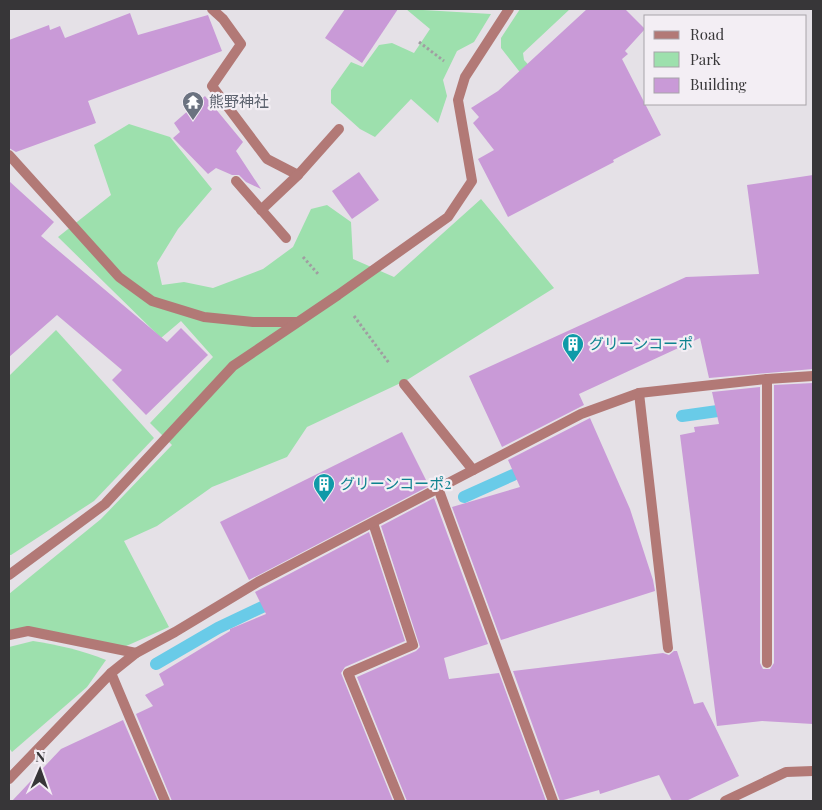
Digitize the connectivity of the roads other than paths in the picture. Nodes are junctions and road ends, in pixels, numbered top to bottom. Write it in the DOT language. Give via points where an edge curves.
graph roads {
  1 [pos="212,9"];
  2 [pos="509,9"];
  3 [pos="224,14"];
  4 [pos="339,129"];
  5 [pos="9,155"];
  6 [pos="298,175"];
  7 [pos="236,180"];
  8 [pos="261,210"];
  9 [pos="286,238"];
  10 [pos="297,322"];
  11 [pos="813,376"];
  12 [pos="767,379"];
  13 [pos="404,384"];
  14 [pos="639,393"];
  15 [pos="473,470"];
  16 [pos="438,488"];
  17 [pos="372,523"];
  18 [pos="9,575"];
  19 [pos="9,636"];
  20 [pos="668,648"];
  21 [pos="136,653"];
  22 [pos="767,662"];
  23 [pos="111,673"];
  24 [pos="813,771"];
  25 [pos="9,779"];
  26 [pos="165,801"];
  27 [pos="400,801"];
  28 [pos="553,801"];
  29 [pos="725,801"];
  1 -- 3 [label="street"];
  2 -- 10 [label="street" via="466,77 458,100 472,181 448,217"];
  3 -- 6 [label="street" via="241,44 212,86 267,159"];
  4 -- 6 [label="street"];
  5 -- 10 [label="street" via="119,277 152,301 204,317"];
  6 -- 8 [label="street"];
  7 -- 8 [label="street"];
  8 -- 9 [label="street"];
  10 -- 18 [label="street" via="233,366 105,504"];
  11 -- 12 [label="street"];
  12 -- 14 [label="street"];
  12 -- 22 [label="street"];
  13 -- 15 [label="street"];
  14 -- 15 [label="street" via="581,414"];
  14 -- 20 [label="street"];
  15 -- 16 [label="street"];
  16 -- 17 [label="street"];
  16 -- 28 [label="street"];
  17 -- 21 [label="street" via="258,582"];
  17 -- 27 [label="street" via="413,645 348,673"];
  19 -- 21 [label="street" via="28,631"];
  21 -- 23 [label="street"];
  23 -- 25 [label="street"];
  23 -- 26 [label="street"];
  24 -- 29 [label="street" via="786,772"];
}
